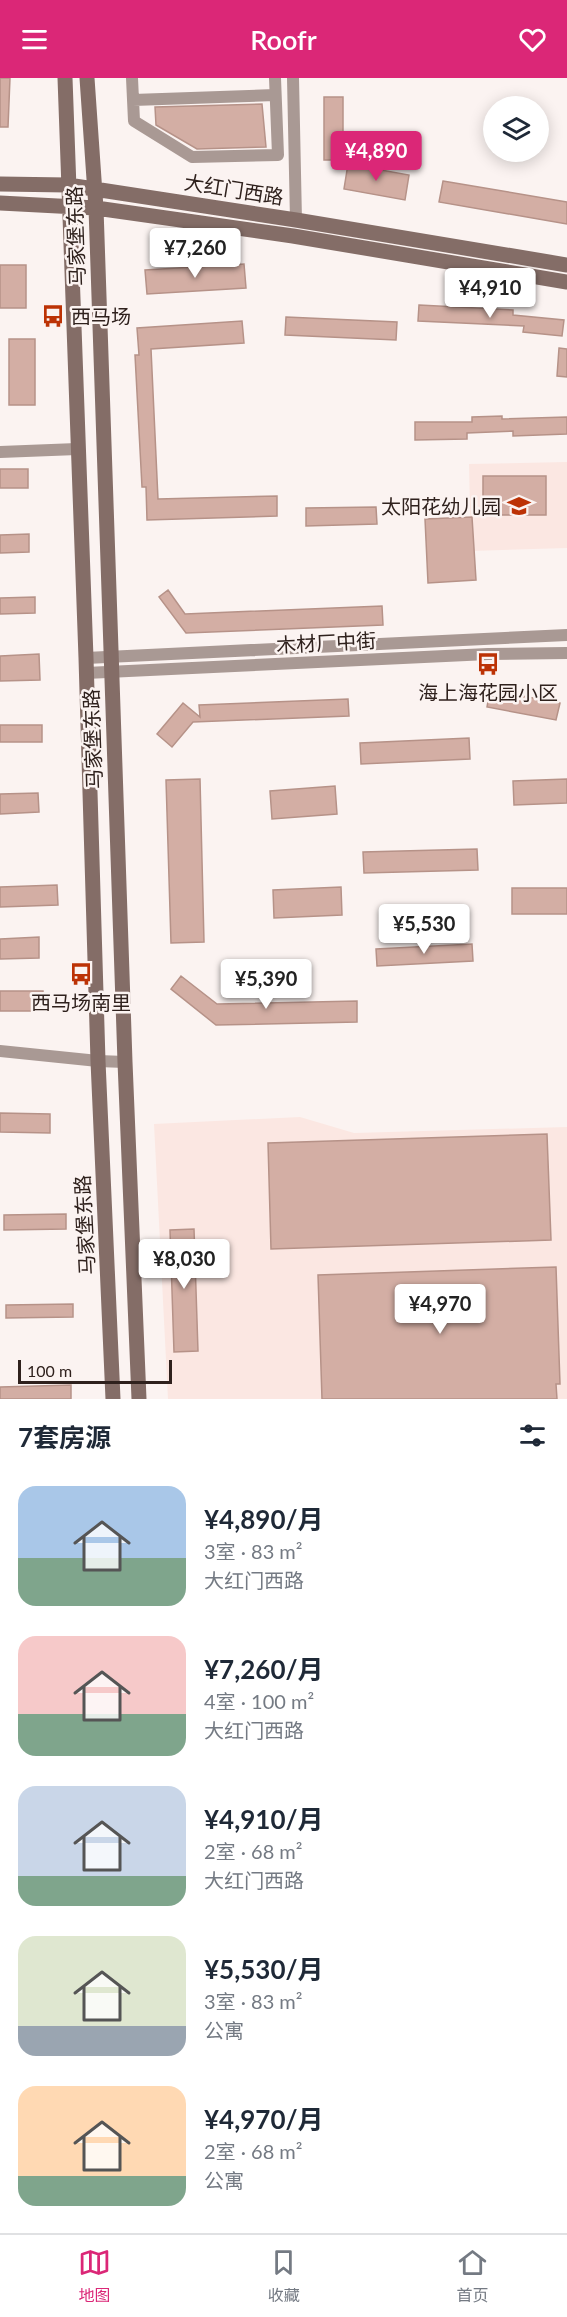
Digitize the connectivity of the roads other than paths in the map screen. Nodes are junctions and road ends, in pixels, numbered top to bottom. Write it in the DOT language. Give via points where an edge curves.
graph roads {
  1 [pos="65,78"];
  2 [pos="87,78"];
  3 [pos="132,78"];
  4 [pos="275,78"];
  5 [pos="292,78"];
  6 [pos="275,95"];
  7 [pos="133,100"];
  8 [pos="0,184"];
  9 [pos="68,185"];
  10 [pos="95,189"];
  11 [pos="0,203"];
  12 [pos="69,206"];
  13 [pos="96,208"];
  14 [pos="296,220"];
  15 [pos="567,265"];
  16 [pos="567,282"];
  17 [pos="77,449"];
  18 [pos="0,452"];
  19 [pos="567,635"];
  20 [pos="567,653"];
  21 [pos="111,664"];
  22 [pos="86,666"];
  23 [pos="0,1051"];
  24 [pos="98,1061"];
  25 [pos="125,1062"];
  26 [pos="113,1399"];
  27 [pos="140,1399"];
  1 -- 9 [label="main road, 马家堡东路"];
  2 -- 10 [label="main road, 马家堡东路"];
  3 -- 7 [label="street"];
  4 -- 6 [label="street"];
  5 -- 14 [label="street"];
  6 -- 7 [label="street"];
  6 -- 7 [label="street" via="278,155 192,157 134,121"];
  8 -- 9 [label="main road, 大红门西路"];
  9 -- 10 [label="main road, 大红门西路"];
  9 -- 12 [label="main road, 马家堡东路"];
  10 -- 13 [label="main road, 马家堡东路"];
  10 -- 14 [label="main road, 大红门西路"];
  11 -- 12 [label="main road, 大红门西路"];
  12 -- 13 [label="main road, 大红门西路"];
  12 -- 17 [label="main road, 马家堡东路"];
  13 -- 16 [label="main road, 大红门西路"];
  13 -- 21 [label="main road, 马家堡东路"];
  14 -- 15 [label="main road, 大红门西路"];
  17 -- 18 [label="street"];
  17 -- 22 [label="main road, 马家堡东路"];
  19 -- 21 [label="street, 木材厂中街"];
  20 -- 21 [label="street, 木材厂中街"];
  21 -- 22 [label="street, 木材厂中街"];
  21 -- 25 [label="main road, 马家堡东路"];
  22 -- 24 [label="main road, 马家堡东路"];
  23 -- 24 [label="street"];
  24 -- 25 [label="street"];
  24 -- 26 [label="main road, 马家堡东路"];
  25 -- 27 [label="main road, 马家堡东路"];
}
